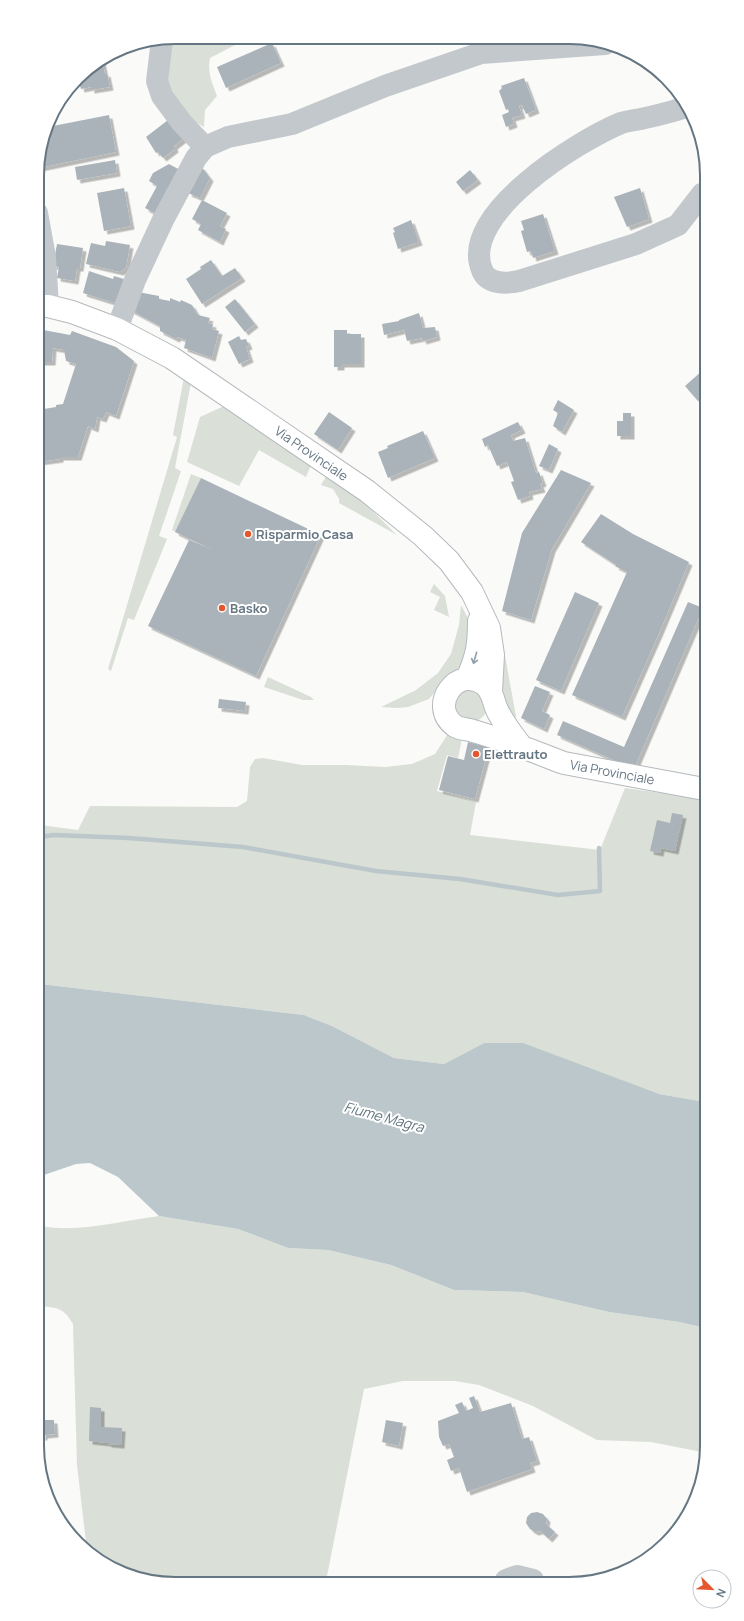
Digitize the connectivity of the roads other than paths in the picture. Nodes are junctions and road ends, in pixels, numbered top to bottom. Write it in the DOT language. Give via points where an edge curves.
graph roads {
  1 [pos="161,45"];
  2 [pos="587,45"];
  3 [pos="682,109"];
  4 [pos="205,147"];
  5 [pos="700,197"];
  6 [pos="44,251"];
  7 [pos="44,282"];
  8 [pos="44,306"];
  9 [pos="117,329"];
  10 [pos="479,608"];
  11 [pos="467,679"];
  12 [pos="492,697"];
  13 [pos="469,730"];
  14 [pos="522,747"];
  15 [pos="700,788"];
  1 -- 4 [label="street" via="157,81 162,96 182,123"];
  2 -- 4 [label="street" via="481,53 385,86 292,124 228,137"];
  3 -- 5 [label="street" via="622,123 554,160 496,212 485,232 478,262 484,275 489,279 506,284 519,282 636,244 678,225"];
  4 -- 9 [label="street" via="196,158 163,220 135,280"];
  6 -- 7 [label="street, Via Provinciale"];
  8 -- 9 [label="main road, Via Provinciale" via="72,312"];
  9 -- 10 [label="main road, Via Provinciale" via="172,358 367,491 423,536 449,561 472,592"];
  10 -- 11 [label="main road, Via Provinciale, one-way" via="479,644"];
  10 -- 12 [label="main road" via="489,628 492,644"];
  11 -- 12 [label="main road" via="483,683"];
  11 -- 13 [label="main road, Via Provinciale" via="452,686 444,707 450,721"];
  12 -- 13 [label="main road" via="493,711 490,719 477,729"];
  12 -- 14 [label="main road" via="507,728"];
  13 -- 14 [label="main road, Via Provinciale"];
  14 -- 15 [label="main road, Via Provinciale" via="564,763"];
}
